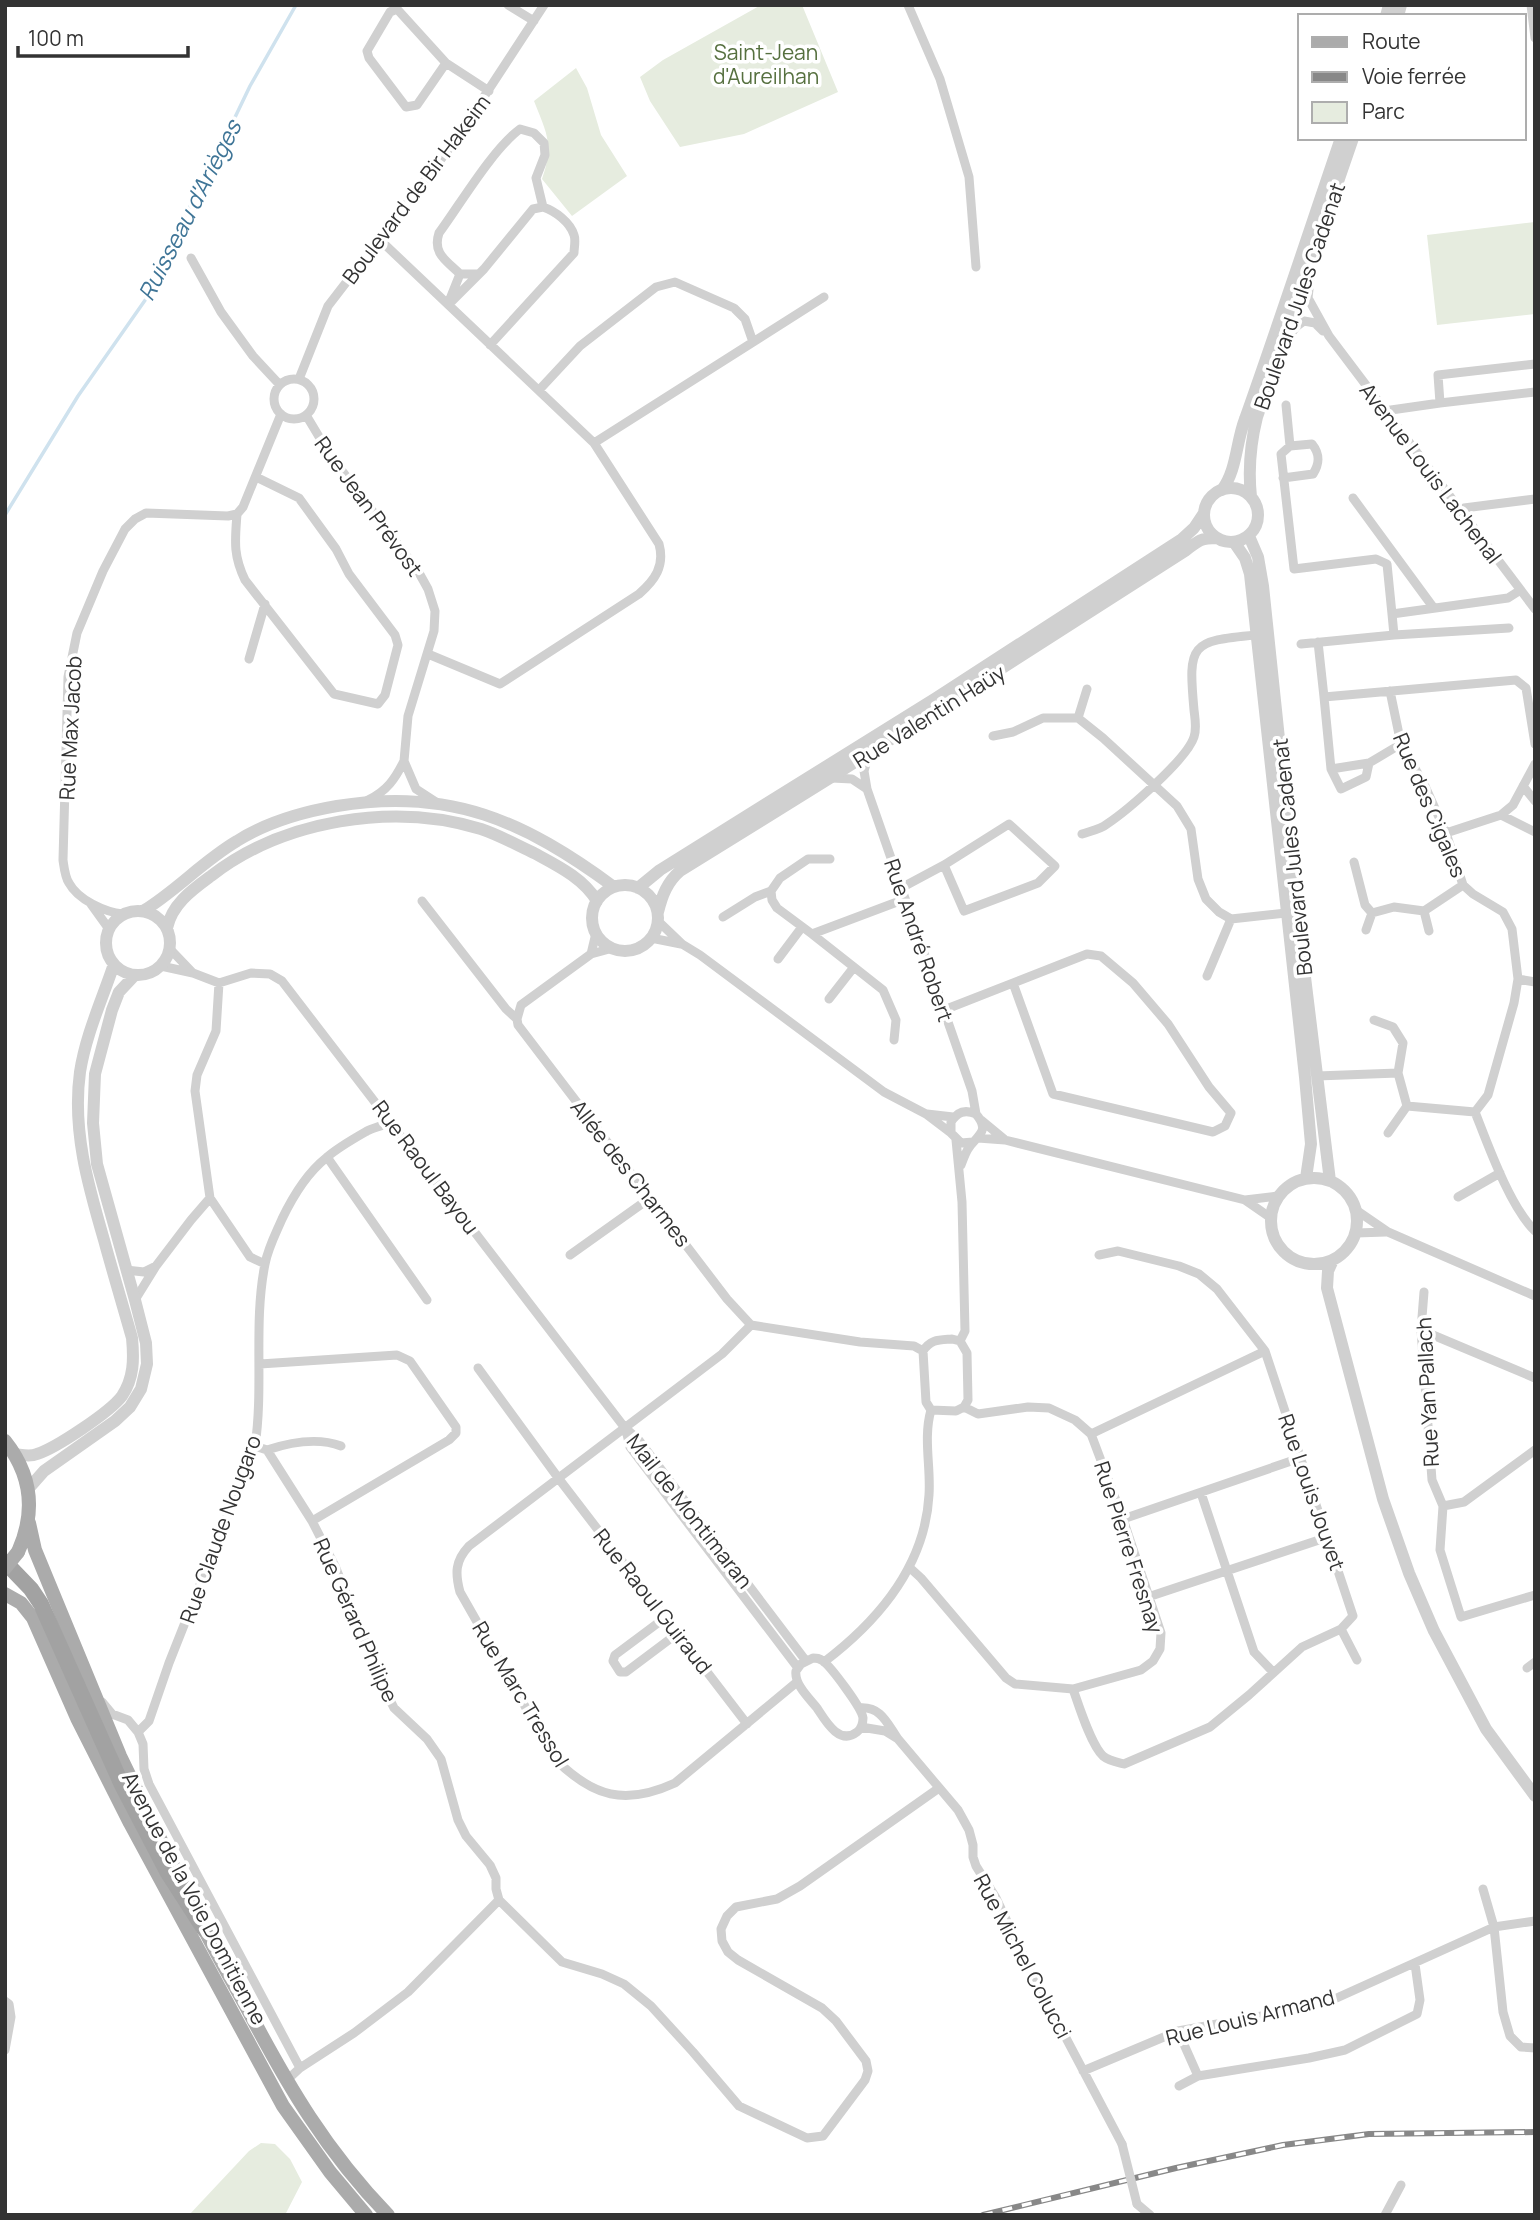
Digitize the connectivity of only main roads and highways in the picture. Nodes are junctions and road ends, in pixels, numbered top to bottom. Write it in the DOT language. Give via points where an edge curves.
graph roads {
  1 [pos="5,1441"];
  2 [pos="29,1522"];
  3 [pos="12,1557"];
  4 [pos="5,1568"];
  5 [pos="5,1594"];
  6 [pos="204,1929"];
  7 [pos="366,2215"];
  8 [pos="388,2215"];
  1 -- 2 [label="main road" via="24,1470"];
  2 -- 3 [label="main road"];
  2 -- 6 [label="main road, Avenue de la Voie Domitienne" via="35,1550 120,1756"];
  3 -- 4 [label="main road, bridge"];
  3 -- 6 [label="highway" via="41,1604 122,1785 168,1873"];
  5 -- 7 [label="main road, Avenue de la Voie Domitienne" via="33,1618 130,1823 283,2106"];
  6 -- 8 [label="main road, Avenue de la Voie Domitienne" via="286,2081 349,2173"];
}
